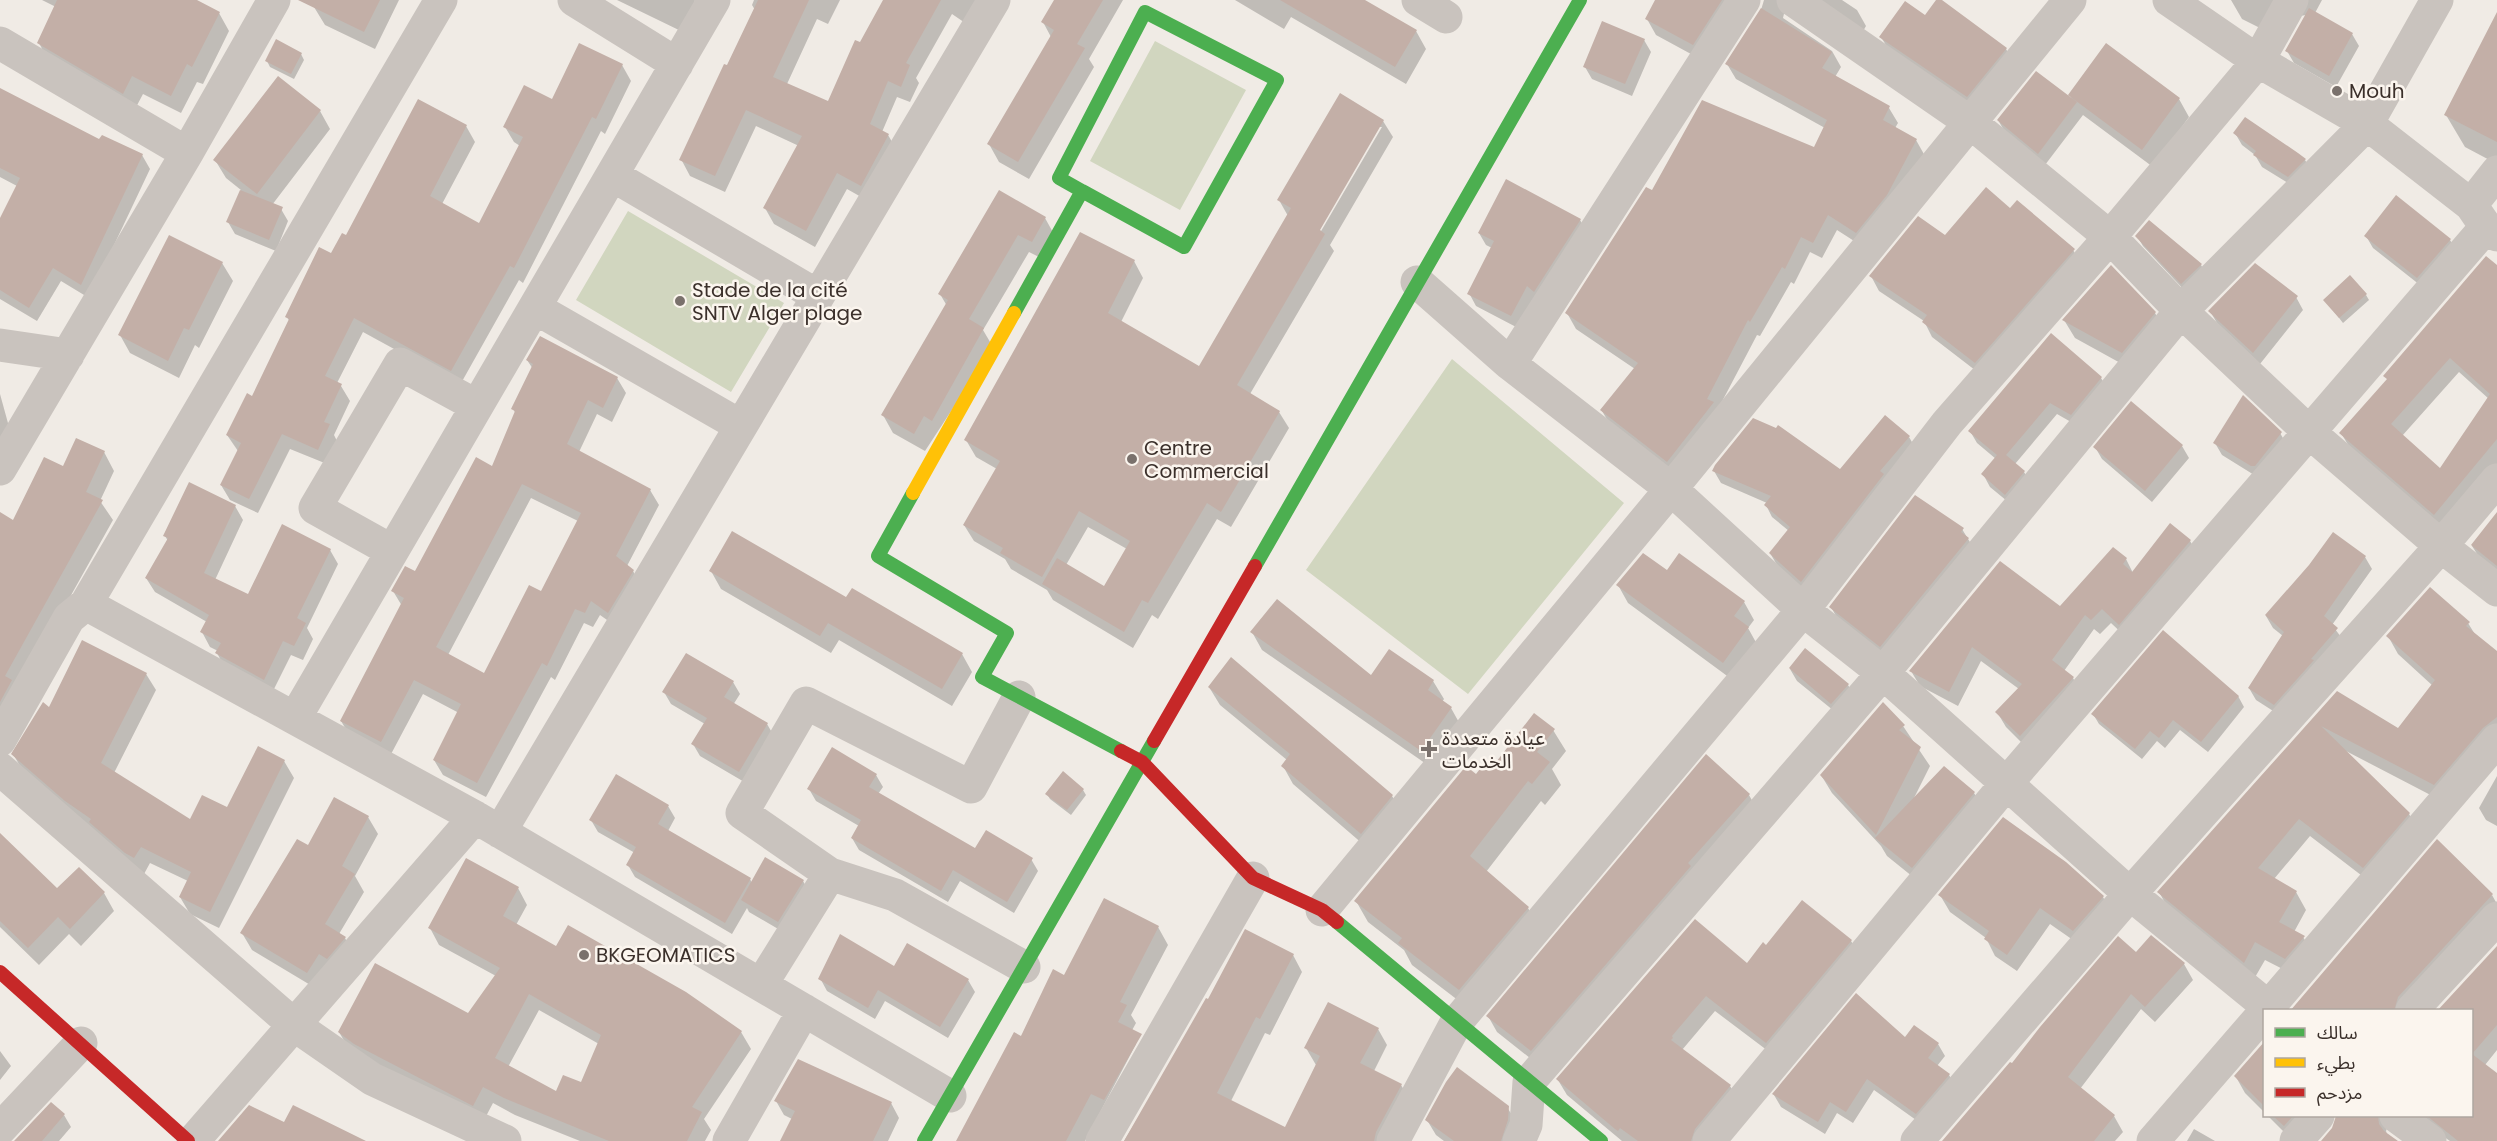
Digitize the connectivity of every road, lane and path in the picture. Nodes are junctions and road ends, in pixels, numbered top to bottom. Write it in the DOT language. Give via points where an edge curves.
graph roads {
  1 [pos="273,0"];
  2 [pos="441,0"];
  3 [pos="574,0"];
  4 [pos="714,0"];
  5 [pos="994,0"];
  6 [pos="1418,0"];
  7 [pos="1580,0"];
  8 [pos="1744,0"];
  9 [pos="1792,0"];
  10 [pos="2070,0"];
  11 [pos="2292,0"];
  12 [pos="2437,0"];
  13 [pos="2179,2"];
  14 [pos="1828,9"];
  15 [pos="1446,17"];
  16 [pos="0,43"];
  17 [pos="2258,61"];
  18 [pos="677,64"];
  19 [pos="1971,123"];
  20 [pos="2367,124"];
  21 [pos="187,153"];
  22 [pos="2497,172"];
  23 [pos="612,175"];
  24 [pos="1082,191"];
  25 [pos="2485,222"];
  26 [pos="2110,237"];
  27 [pos="1417,282"];
  28 [pos="818,296"];
  29 [pos="535,308"];
  30 [pos="2181,311"];
  31 [pos="0,345"];
  32 [pos="68,355"];
  33 [pos="1510,364"];
  34 [pos="477,406"];
  35 [pos="741,426"];
  36 [pos="2309,432"];
  37 [pos="0,469"];
  38 [pos="2497,480"];
  39 [pos="1671,489"];
  40 [pos="2441,546"];
  41 [pos="393,551"];
  42 [pos="2497,590"];
  43 [pos="86,604"];
  44 [pos="1803,610"];
  45 [pos="1883,673"];
  46 [pos="1019,697"];
  47 [pos="295,718"];
  48 [pos="0,740"];
  49 [pos="2497,740"];
  50 [pos="1142,762"];
  51 [pos="0,769"];
  52 [pos="2006,784"];
  53 [pos="488,825"];
  54 [pos="830,874"];
  55 [pos="1253,878"];
  56 [pos="2130,894"];
  57 [pos="1322,910"];
  58 [pos="2497,918"];
  59 [pos="1024,967"];
  60 [pos="0,972"];
  61 [pos="761,985"];
  62 [pos="2267,1009"];
  63 [pos="2269,1009"];
  64 [pos="2414,1009"];
  65 [pos="804,1010"];
  66 [pos="2263,1016"];
  67 [pos="1456,1023"];
  68 [pos="294,1025"];
  69 [pos="81,1042"];
  70 [pos="1529,1082"];
  71 [pos="950,1096"];
  72 [pos="2317,1117"];
  73 [pos="2397,1117"];
  74 [pos="0,1129"];
  75 [pos="188,1141"];
  76 [pos="193,1141"];
  77 [pos="505,1141"];
  78 [pos="729,1141"];
  79 [pos="924,1141"];
  80 [pos="1101,1141"];
  81 [pos="1393,1141"];
  82 [pos="1519,1141"];
  83 [pos="1601,1141"];
  84 [pos="1708,1141"];
  85 [pos="1917,1141"];
  86 [pos="2153,1141"];
  87 [pos="2296,1141"];
  88 [pos="2430,1141"];
  1 -- 21 [label="street"];
  2 -- 43 [label="street"];
  3 -- 18 [label="street"];
  4 -- 18 [label="street"];
  5 -- 28 [label="street"];
  6 -- 15 [label="street"];
  7 -- 27 [label="street"];
  8 -- 33 [label="street"];
  9 -- 14 [label="street"];
  10 -- 19 [label="street"];
  11 -- 17 [label="street"];
  12 -- 20 [label="street"];
  13 -- 17 [label="street"];
  14 -- 19 [label="street"];
  16 -- 21 [label="street"];
  17 -- 20 [label="street"];
  17 -- 26 [label="street"];
  18 -- 23 [label="street"];
  19 -- 26 [label="street"];
  19 -- 39 [label="street"];
  20 -- 25 [label="street"];
  20 -- 30 [label="street"];
  21 -- 32 [label="street"];
  22 -- 25 [label="street"];
  23 -- 28 [label="street"];
  23 -- 29 [label="street"];
  24 -- 24 [label="street" via="1184,247 1277,80 1145,12 1059,178"];
  24 -- 46 [label="street" via="878,556 1007,633 982,677"];
  25 -- 36 [label="street"];
  26 -- 30 [label="street"];
  26 -- 44 [label="street" via="1947,423"];
  27 -- 33 [label="street"];
  27 -- 50 [label="street"];
  28 -- 35 [label="street"];
  29 -- 34 [label="street"];
  29 -- 35 [label="street"];
  30 -- 36 [label="street"];
  30 -- 45 [label="street"];
  31 -- 32 [label="street"];
  32 -- 37 [label="street"];
  33 -- 39 [label="street"];
  34 -- 41 [label="street"];
  34 -- 41 [label="street" via="400,364 315,508"];
  35 -- 53 [label="street"];
  36 -- 40 [label="street"];
  36 -- 52 [label="street"];
  38 -- 40 [label="street"];
  39 -- 44 [label="street"];
  39 -- 57 [label="street"];
  40 -- 42 [label="street"];
  40 -- 56 [label="street"];
  41 -- 47 [label="street"];
  43 -- 47 [label="street"];
  43 -- 48 [label="street" via="69,618"];
  44 -- 45 [label="street"];
  44 -- 67 [label="street"];
  45 -- 52 [label="street"];
  45 -- 70 [label="street"];
  46 -- 50 [label="street"];
  46 -- 54 [label="street" via="971,787 806,703 742,813"];
  47 -- 53 [label="street"];
  49 -- 63 [label="street"];
  50 -- 55 [label="street"];
  50 -- 59 [label="street"];
  51 -- 68 [label="street"];
  52 -- 56 [label="street"];
  52 -- 84 [label="street"];
  53 -- 61 [label="street"];
  53 -- 68 [label="street"];
  54 -- 59 [label="street" via="895,895"];
  54 -- 61 [label="street"];
  55 -- 57 [label="street"];
  55 -- 80 [label="street"];
  56 -- 62 [label="street"];
  56 -- 85 [label="street"];
  57 -- 67 [label="street"];
  58 -- 64 [label="street"];
  59 -- 71 [label="street"];
  60 -- 69 [label="street"];
  61 -- 65 [label="street"];
  65 -- 71 [label="street"];
  65 -- 78 [label="street"];
  66 -- 86 [label="street"];
  67 -- 70 [label="street"];
  67 -- 81 [label="street"];
  68 -- 76 [label="street"];
  68 -- 77 [label="street" via="372,1079"];
  69 -- 74 [label="street"];
  69 -- 75 [label="street"];
  70 -- 82 [label="street" via="1527,1125"];
  70 -- 83 [label="street"];
  71 -- 79 [label="street"];
  72 -- 87 [label="street"];
  73 -- 88 [label="street"];
}
